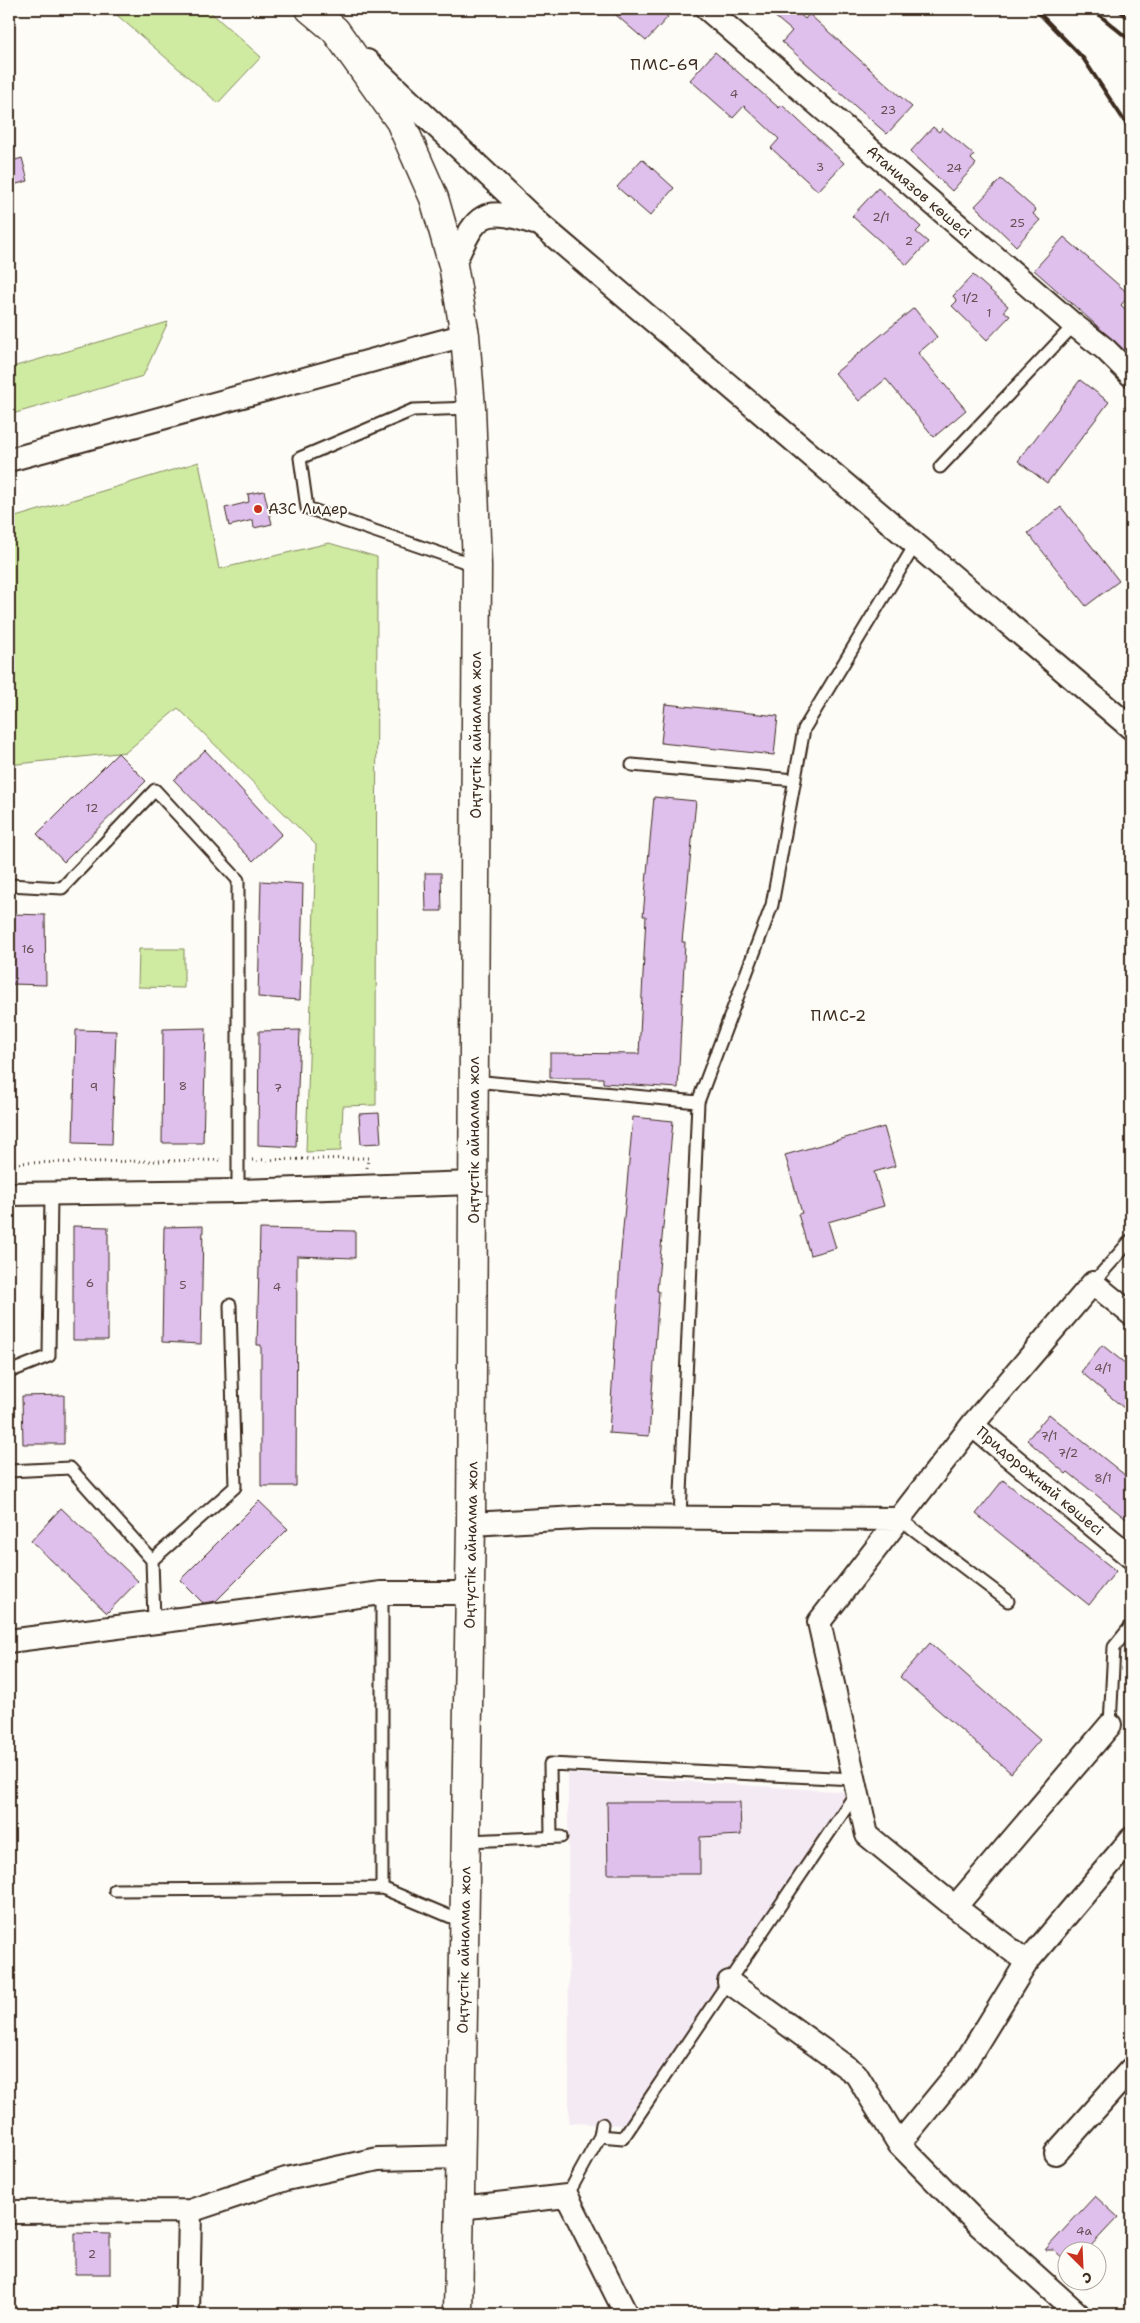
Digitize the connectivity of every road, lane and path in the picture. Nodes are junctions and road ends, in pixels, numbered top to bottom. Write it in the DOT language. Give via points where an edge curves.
graph roads {
  1 [pos="310,9"];
  2 [pos="707,9"];
  3 [pos="334,30"];
  4 [pos="542,226"];
  5 [pos="453,265"];
  6 [pos="1074,325"];
  7 [pos="465,335"];
  8 [pos="1131,375"];
  9 [pos="471,408"];
  10 [pos="9,460"];
  11 [pos="940,467"];
  12 [pos="915,545"];
  13 [pos="477,566"];
  14 [pos="1131,728"];
  15 [pos="632,765"];
  16 [pos="795,780"];
  17 [pos="9,885"];
  18 [pos="474,1081"];
  19 [pos="698,1102"];
  20 [pos="238,1160"];
  21 [pos="9,1163"];
  22 [pos="473,1183"];
  23 [pos="367,1187"];
  24 [pos="238,1191"];
  25 [pos="51,1193"];
  26 [pos="9,1194"];
  27 [pos="1131,1240"];
  28 [pos="1093,1283"];
  29 [pos="230,1305"];
  30 [pos="1131,1314"];
  31 [pos="9,1372"];
  32 [pos="972,1425"];
  33 [pos="9,1471"];
  34 [pos="680,1517"];
  35 [pos="900,1519"];
  36 [pos="471,1524"];
  37 [pos="1131,1556"];
  38 [pos="152,1560"];
  39 [pos="382,1592"];
  40 [pos="470,1593"];
  41 [pos="1008,1601"];
  42 [pos="154,1620"];
  43 [pos="1131,1626"];
  44 [pos="9,1641"];
  45 [pos="1110,1725"];
  46 [pos="856,1785"];
  47 [pos="1131,1838"];
  48 [pos="466,1841"];
  49 [pos="382,1888"];
  50 [pos="115,1890"];
  51 [pos="956,1907"];
  52 [pos="464,1922"];
  53 [pos="1027,1962"];
  54 [pos="729,1982"];
  55 [pos="1131,2069"];
  56 [pos="602,2124"];
  57 [pos="600,2136"];
  58 [pos="899,2144"];
  59 [pos="1056,2153"];
  60 [pos="460,2157"];
  61 [pos="567,2196"];
  62 [pos="460,2208"];
  63 [pos="190,2211"];
  64 [pos="9,2212"];
  65 [pos="188,2314"];
  66 [pos="458,2314"];
  67 [pos="626,2314"];
  68 [pos="1078,2314"];
  1 -- 3 [label="highway, Оңтүстік айналма жол"];
  2 -- 6 [label="street, Атаниязов көшесі"];
  3 -- 4 [label="street"];
  3 -- 5 [label="highway, Оңтүстік айналма жол" via="400,121 434,198"];
  4 -- 5 [label="street" via="508,214 483,216 470,228"];
  4 -- 12 [label="street"];
  5 -- 7 [label="highway, Оңтүстік айналма жол"];
  6 -- 8 [label="street, Атаниязов көшесі"];
  6 -- 11 [label="lane"];
  7 -- 9 [label="highway, Оңтүстік айналма жол"];
  7 -- 10 [label="street"];
  9 -- 13 [label="highway, Оңтүстік айналма жол"];
  9 -- 13 [label="lane" via="413,410 300,458 307,508"];
  12 -- 14 [label="street"];
  12 -- 16 [label="lane" via="804,729"];
  13 -- 18 [label="highway, Оңтүстік айналма жол"];
  15 -- 16 [label="lane"];
  16 -- 19 [label="lane" via="772,905"];
  17 -- 20 [label="lane" via="62,888 155,790 238,880"];
  18 -- 19 [label="lane"];
  18 -- 22 [label="highway, Оңтүстік айналма жол"];
  19 -- 34 [label="lane"];
  20 -- 21 [label="path"];
  20 -- 23 [label="path" via="368,1158"];
  20 -- 24 [label="lane"];
  22 -- 23 [label="street"];
  22 -- 36 [label="highway, Оңтүстік айналма жол"];
  23 -- 24 [label="street"];
  24 -- 25 [label="street"];
  25 -- 26 [label="street"];
  25 -- 31 [label="lane" via="49,1356"];
  27 -- 28 [label="lane"];
  28 -- 30 [label="street"];
  28 -- 32 [label="street"];
  29 -- 38 [label="lane" via="235,1487"];
  32 -- 35 [label="street"];
  32 -- 37 [label="street, Придорожный көшесі"];
  33 -- 38 [label="lane" via="70,1468"];
  34 -- 35 [label="street"];
  34 -- 36 [label="street" via="594,1517"];
  35 -- 41 [label="lane"];
  35 -- 46 [label="street" via="819,1622"];
  36 -- 40 [label="highway, Оңтүстік айналма жол"];
  38 -- 42 [label="lane"];
  39 -- 40 [label="street"];
  39 -- 42 [label="street"];
  39 -- 49 [label="lane"];
  40 -- 48 [label="highway, Оңтүстік айналма жол"];
  42 -- 44 [label="street"];
  43 -- 45 [label="lane" via="1114,1647"];
  45 -- 51 [label="street"];
  46 -- 48 [label="lane" via="550,1764 556,1837"];
  46 -- 51 [label="street" via="867,1835"];
  46 -- 54 [label="lane"];
  47 -- 53 [label="street"];
  48 -- 52 [label="highway, Оңтүстік айналма жол"];
  49 -- 50 [label="lane"];
  49 -- 52 [label="lane"];
  51 -- 53 [label="street"];
  52 -- 60 [label="highway, Оңтүстік айналма жол"];
  53 -- 58 [label="street" via="963,2066"];
  54 -- 57 [label="lane" via="623,2138"];
  54 -- 58 [label="street" via="856,2074"];
  55 -- 59 [label="street"];
  56 -- 57 [label="lane"];
  57 -- 61 [label="lane"];
  58 -- 68 [label="street" via="978,2224"];
  60 -- 62 [label="highway, Оңтүстік айналма жол"];
  60 -- 63 [label="street" via="378,2159 286,2180"];
  61 -- 62 [label="street"];
  61 -- 67 [label="street"];
  62 -- 66 [label="highway, Оңтүстік айналма жол"];
  63 -- 64 [label="street"];
  63 -- 65 [label="street"];
}
